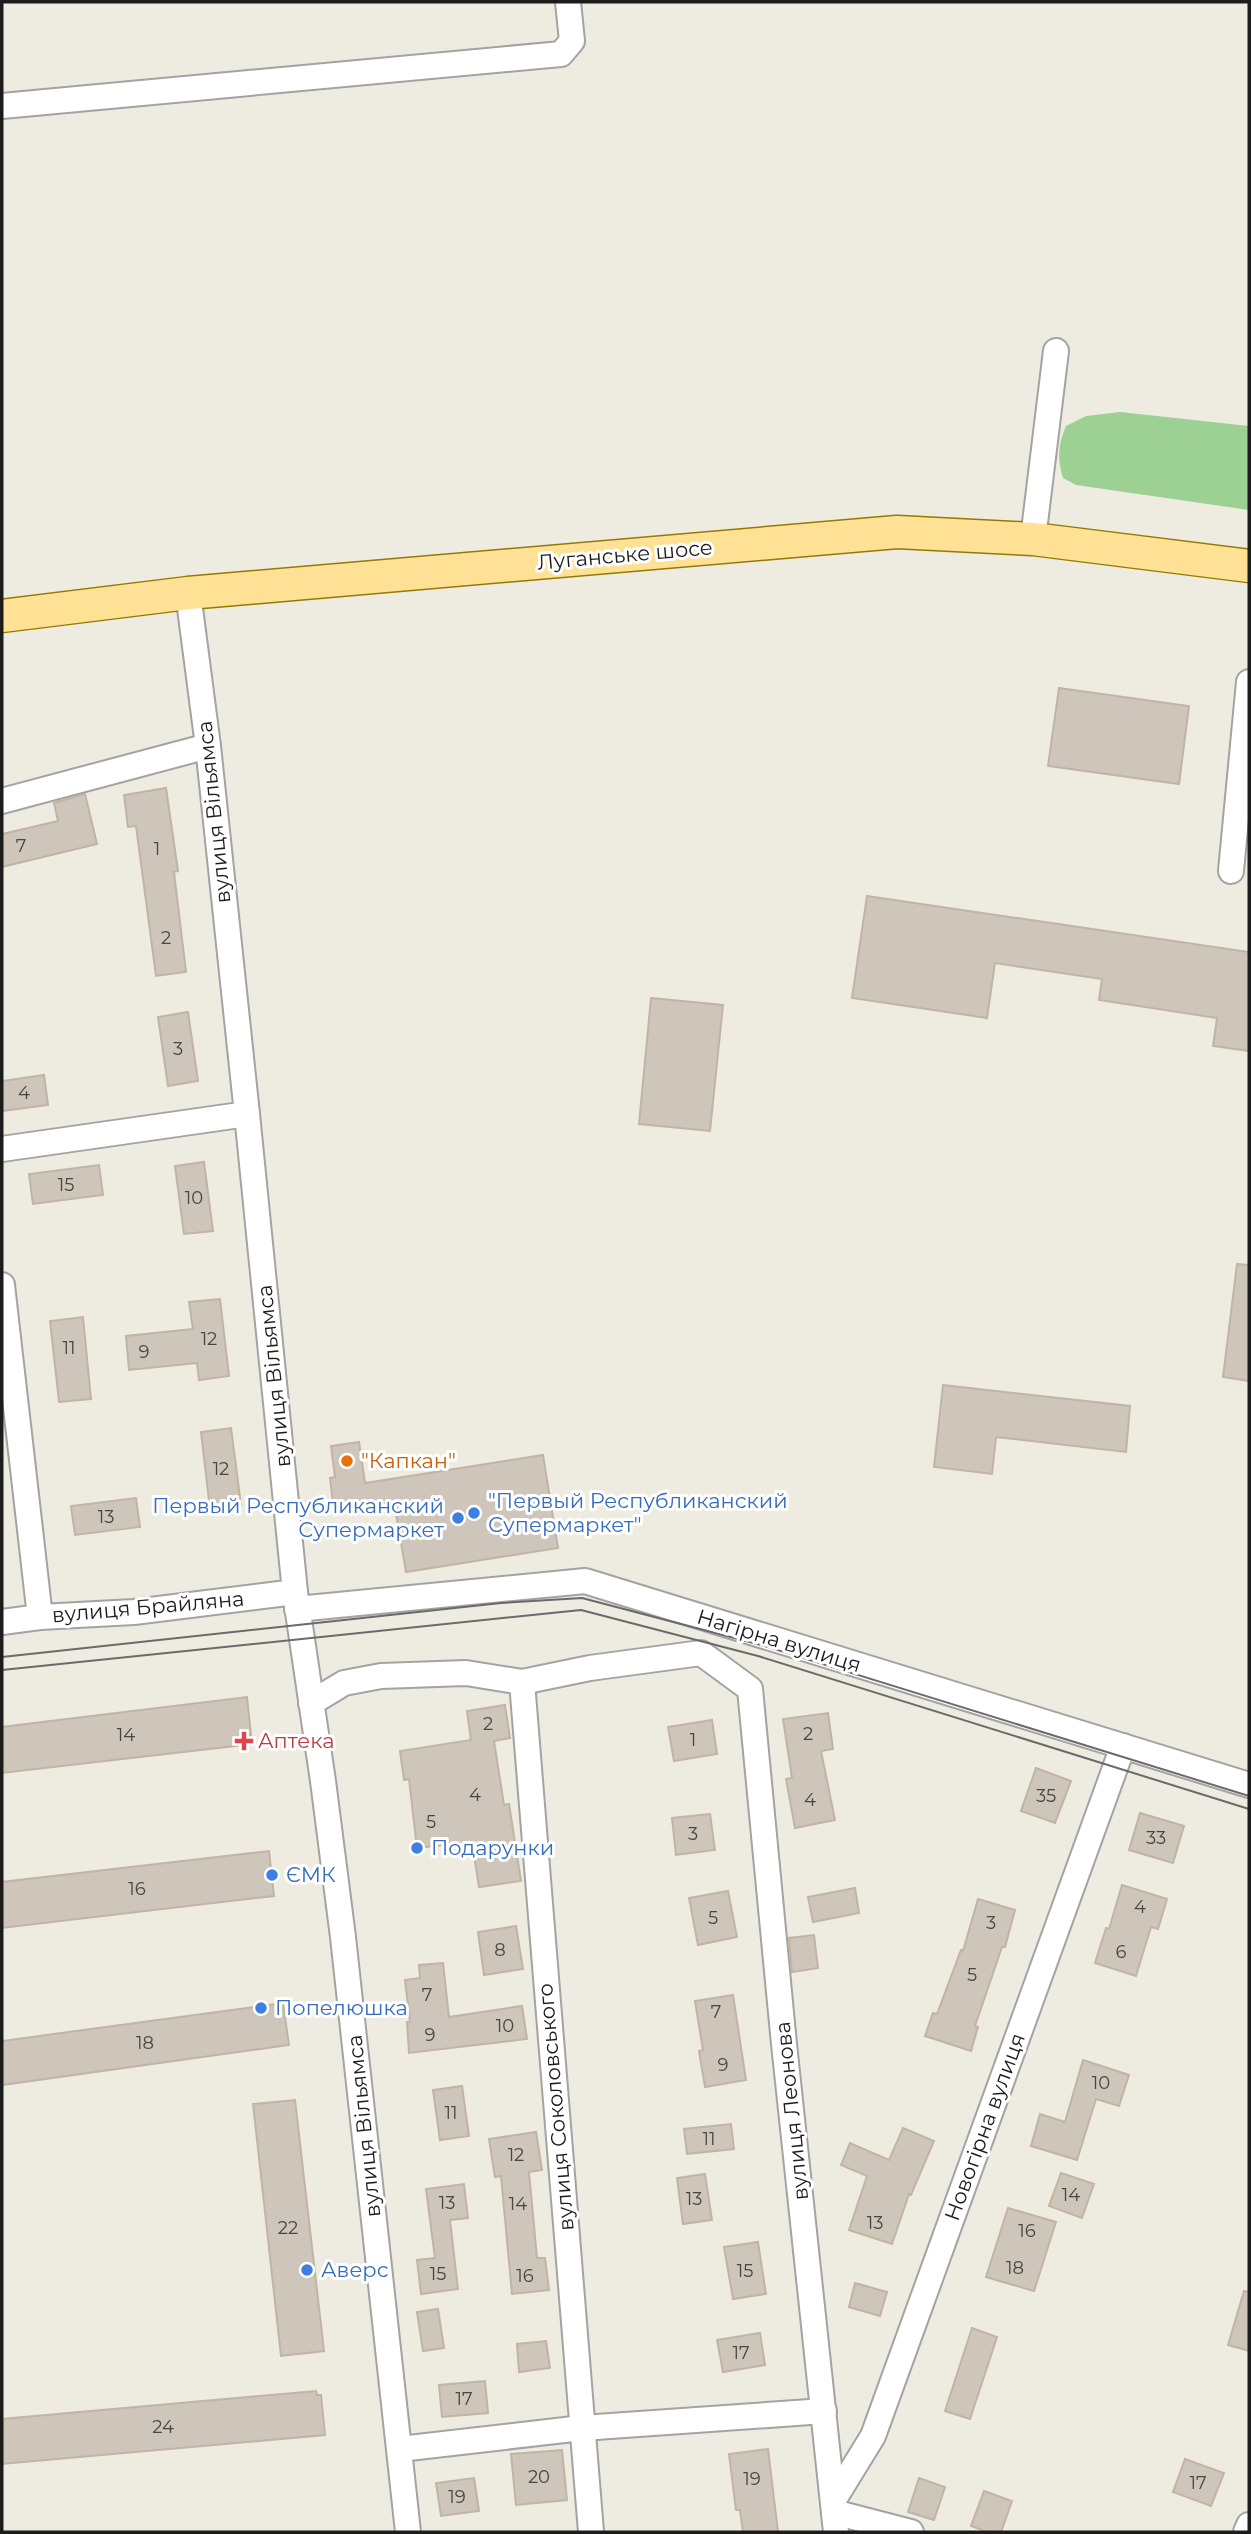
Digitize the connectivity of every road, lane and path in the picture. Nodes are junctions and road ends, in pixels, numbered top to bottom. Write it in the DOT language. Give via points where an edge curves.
graph roads {
  1 [pos="568,2"];
  2 [pos="2,106"];
  3 [pos="1056,351"];
  4 [pos="1033,539"];
  5 [pos="1249,566"];
  6 [pos="188,593"];
  7 [pos="2,616"];
  8 [pos="1249,682"];
  9 [pos="208,746"];
  10 [pos="2,802"];
  11 [pos="1231,871"];
  12 [pos="247,1115"];
  13 [pos="2,1149"];
  14 [pos="2,1285"];
  15 [pos="296,1601"];
  16 [pos="40,1616"];
  17 [pos="2,1622"];
  18 [pos="522,1682"];
  19 [pos="311,1703"];
  20 [pos="1123,1746"];
  21 [pos="1249,1785"];
  22 [pos="824,2411"];
  23 [pos="582,2428"];
  24 [pos="400,2449"];
  25 [pos="835,2515"];
  26 [pos="1249,2525"];
  27 [pos="408,2532"];
  28 [pos="591,2532"];
  29 [pos="911,2532"];
  30 [pos="1246,2532"];
  1 -- 2 [label="street" via="572,41 561,54"];
  3 -- 4 [label="street"];
  4 -- 5 [label="main road, Луганське шосе"];
  4 -- 6 [label="main road, Луганське шосе" via="897,532 850,535"];
  6 -- 7 [label="main road, Луганське шосе"];
  6 -- 9 [label="street, вулиця Вільямса"];
  8 -- 11 [label="street"];
  9 -- 10 [label="street"];
  9 -- 12 [label="street, вулиця Вільямса"];
  12 -- 13 [label="street"];
  12 -- 15 [label="street, вулиця Вільямса"];
  14 -- 16 [label="street"];
  15 -- 16 [label="street, вулиця Брайляна"];
  15 -- 19 [label="street, вулиця Вільямса"];
  15 -- 20 [label="street, Нагірна вулиця" via="585,1581"];
  16 -- 17 [label="street, вулиця Брайляна"];
  18 -- 19 [label="street" via="467,1673 381,1676 344,1683"];
  18 -- 22 [label="street, вулиця Леонова" via="701,1653 750,1689"];
  18 -- 23 [label="street, вулиця Соколовського"];
  19 -- 24 [label="street, вулиця Вільямса" via="359,2071"];
  20 -- 21 [label="street, Нагірна вулиця"];
  20 -- 25 [label="street, Новогірна вулиця" via="873,2436"];
  22 -- 23 [label="street"];
  22 -- 25 [label="street, вулиця Леонова"];
  23 -- 24 [label="street"];
  23 -- 28 [label="street, вулиця Соколовського"];
  24 -- 27 [label="street, вулиця Вільямса"];
  25 -- 29 [label="street"];
  26 -- 30 [label="street"];
}
